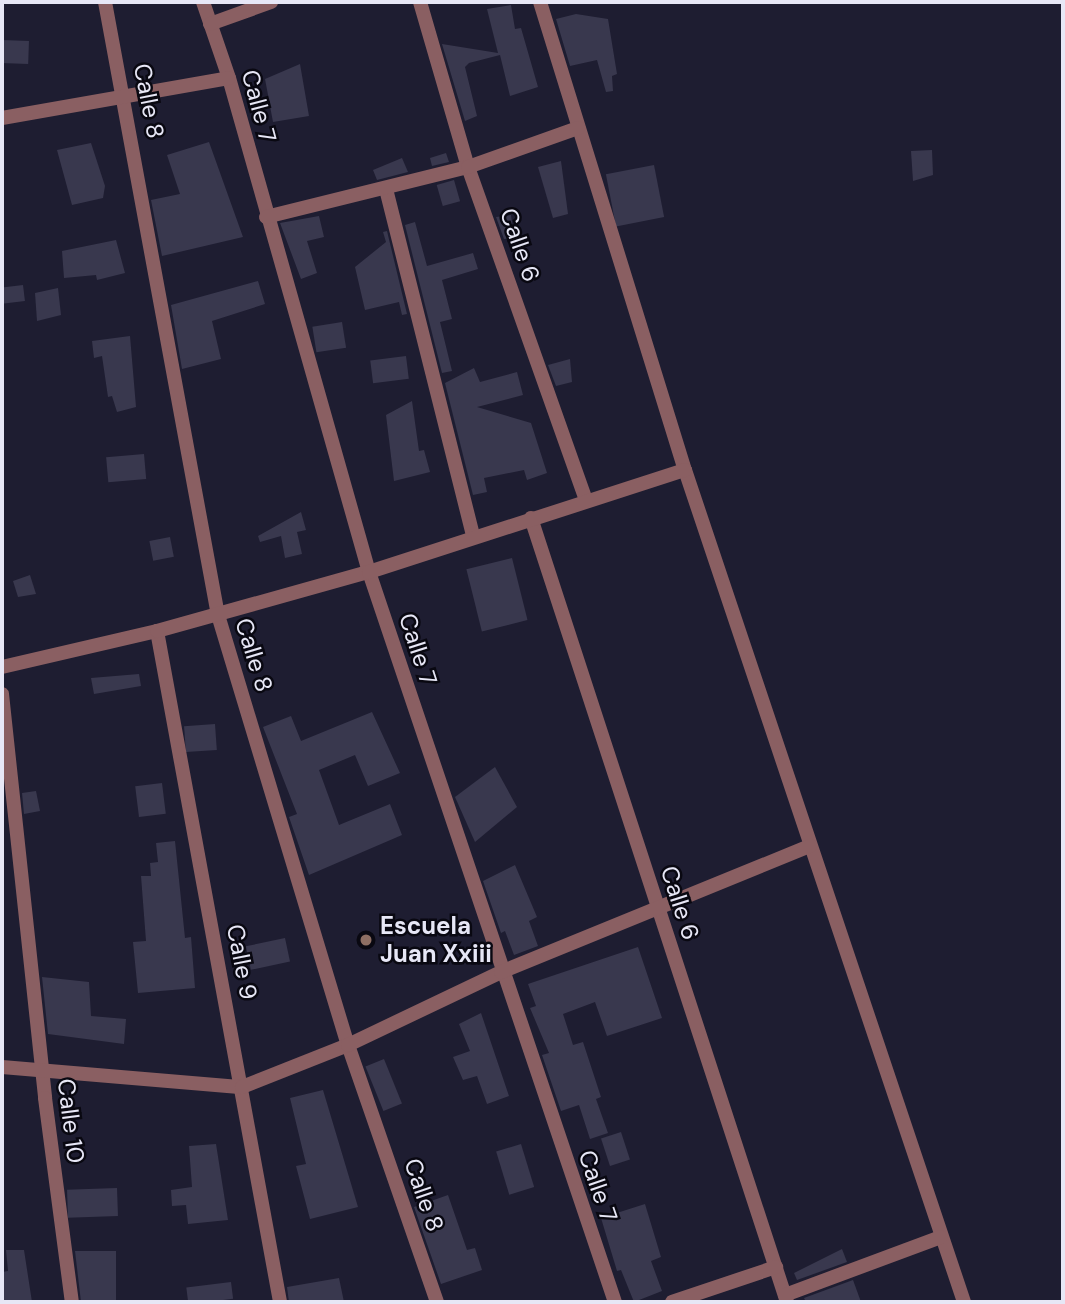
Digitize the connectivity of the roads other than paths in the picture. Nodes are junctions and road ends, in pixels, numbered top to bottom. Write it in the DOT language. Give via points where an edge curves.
graph roads {
  1 [pos="105,2"];
  2 [pos="203,2"];
  3 [pos="271,2"];
  4 [pos="420,2"];
  5 [pos="540,2"];
  6 [pos="210,24"];
  7 [pos="229,78"];
  8 [pos="126,97"];
  9 [pos="2,118"];
  10 [pos="578,128"];
  11 [pos="468,167"];
  12 [pos="386,189"];
  13 [pos="266,217"];
  14 [pos="685,470"];
  15 [pos="586,500"];
  16 [pos="531,517"];
  17 [pos="473,535"];
  18 [pos="369,572"];
  19 [pos="218,615"];
  20 [pos="157,631"];
  21 [pos="2,667"];
  22 [pos="2,694"];
  23 [pos="810,846"];
  24 [pos="657,906"];
  25 [pos="500,972"];
  26 [pos="348,1045"];
  27 [pos="2,1067"];
  28 [pos="42,1072"];
  29 [pos="242,1087"];
  30 [pos="941,1237"];
  31 [pos="776,1267"];
  32 [pos="786,1298"];
  33 [pos="72,1302"];
  34 [pos="280,1302"];
  35 [pos="437,1302"];
  36 [pos="614,1302"];
  37 [pos="672,1302"];
  38 [pos="964,1302"];
  1 -- 8 [label="street, Calle 8"];
  2 -- 6 [label="street, Calle 7"];
  3 -- 6 [label="street"];
  4 -- 11 [label="street, Calle 6"];
  5 -- 10 [label="street"];
  6 -- 7 [label="street, Calle 7"];
  7 -- 8 [label="street"];
  7 -- 13 [label="street, Calle 7"];
  8 -- 9 [label="street"];
  8 -- 19 [label="street, Calle 8"];
  10 -- 11 [label="street"];
  10 -- 14 [label="street"];
  11 -- 12 [label="street"];
  11 -- 15 [label="street, Calle 6"];
  12 -- 13 [label="street"];
  12 -- 17 [label="street"];
  13 -- 18 [label="street, Calle 7"];
  14 -- 15 [label="street"];
  14 -- 23 [label="street"];
  15 -- 16 [label="street"];
  16 -- 17 [label="street"];
  16 -- 24 [label="street, Calle 6"];
  17 -- 18 [label="street"];
  18 -- 19 [label="street"];
  18 -- 25 [label="street, Calle 7"];
  19 -- 20 [label="street"];
  19 -- 26 [label="street, Calle 8"];
  20 -- 21 [label="street"];
  20 -- 29 [label="street, Calle 9"];
  22 -- 28 [label="street, Calle 10"];
  23 -- 24 [label="street"];
  23 -- 30 [label="street"];
  24 -- 25 [label="street"];
  24 -- 31 [label="street, Calle 6"];
  25 -- 26 [label="street"];
  25 -- 36 [label="street, Calle 7"];
  26 -- 29 [label="street"];
  26 -- 35 [label="street, Calle 8"];
  27 -- 28 [label="street"];
  28 -- 29 [label="street"];
  28 -- 33 [label="street, Calle 10"];
  29 -- 34 [label="street, Calle 9"];
  30 -- 32 [label="street"];
  30 -- 38 [label="street"];
  31 -- 32 [label="street, Calle 6"];
  31 -- 37 [label="street"];
}
